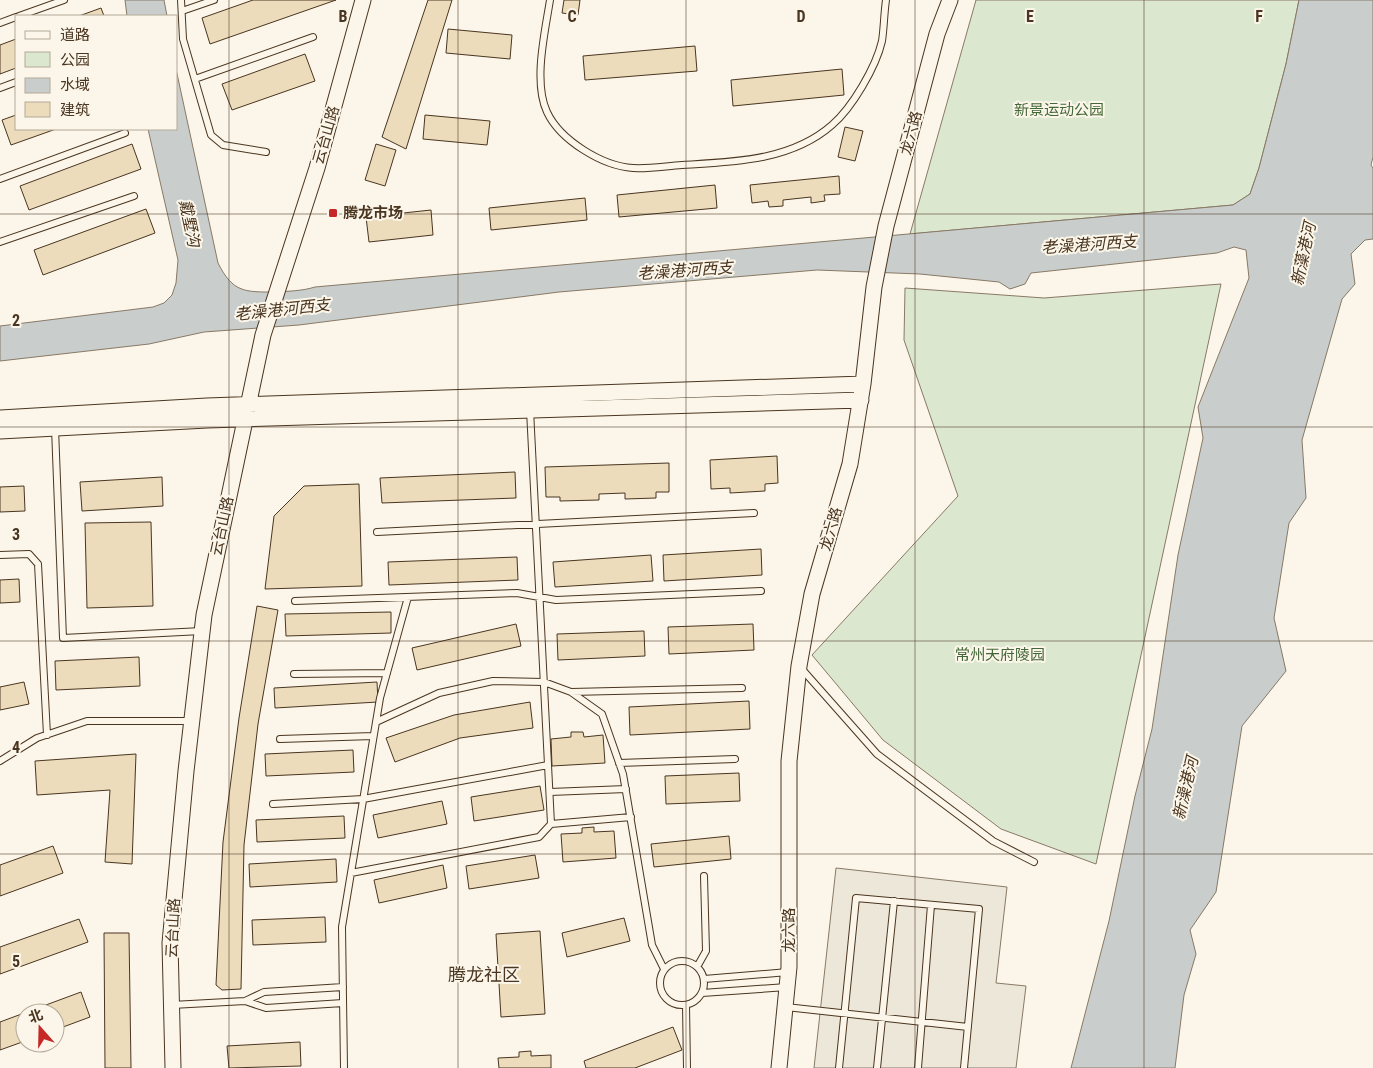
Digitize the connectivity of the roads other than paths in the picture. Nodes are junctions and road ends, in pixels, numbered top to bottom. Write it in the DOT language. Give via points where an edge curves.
graph roads {
  1 [pos="64,0"];
  2 [pos="181,0"];
  3 [pos="214,0"];
  4 [pos="363,0"];
  5 [pos="550,0"];
  6 [pos="886,0"];
  7 [pos="950,0"];
  8 [pos="182,11"];
  9 [pos="23,15"];
  10 [pos="15,18"];
  11 [pos="0,23"];
  12 [pos="313,38"];
  13 [pos="195,80"];
  14 [pos="15,82"];
  15 [pos="0,88"];
  16 [pos="126,133"];
  17 [pos="266,152"];
  18 [pos="0,179"];
  19 [pos="134,196"];
  20 [pos="0,242"];
  21 [pos="863,384"];
  22 [pos="861,400"];
  23 [pos="530,410"];
  24 [pos="245,412"];
  25 [pos="0,418"];
  26 [pos="55,428"];
  27 [pos="0,431"];
  28 [pos="754,513"];
  29 [pos="536,524"];
  30 [pos="377,532"];
  31 [pos="0,555"];
  32 [pos="761,591"];
  33 [pos="408,597"];
  34 [pos="540,597"];
  35 [pos="295,601"];
  36 [pos="202,631"];
  37 [pos="799,666"];
  38 [pos="387,673"];
  39 [pos="294,674"];
  40 [pos="544,682"];
  41 [pos="742,688"];
  42 [pos="571,692"];
  43 [pos="191,721"];
  44 [pos="376,722"];
  45 [pos="47,735"];
  46 [pos="373,736"];
  47 [pos="280,739"];
  48 [pos="735,759"];
  49 [pos="0,761"];
  50 [pos="619,763"];
  51 [pos="548,765"];
  52 [pos="626,789"];
  53 [pos="550,792"];
  54 [pos="363,799"];
  55 [pos="273,804"];
  56 [pos="631,817"];
  57 [pos="551,824"];
  58 [pos="1034,862"];
  59 [pos="351,873"];
  60 [pos="704,876"];
  61 [pos="894,901"];
  62 [pos="931,905"];
  63 [pos="697,966"];
  64 [pos="664,970"];
  65 [pos="704,979"];
  66 [pos="788,979"];
  67 [pos="343,987"];
  68 [pos="702,993"];
  69 [pos="245,1001"];
  70 [pos="343,1003"];
  71 [pos="172,1004"];
  72 [pos="686,1005"];
  73 [pos="785,1007"];
  74 [pos="844,1014"];
  75 [pos="882,1018"];
  76 [pos="922,1023"];
  77 [pos="968,1028"];
  78 [pos="173,1068"];
  79 [pos="344,1068"];
  80 [pos="687,1068"];
  81 [pos="779,1068"];
  82 [pos="839,1068"];
  83 [pos="877,1068"];
  84 [pos="918,1068"];
  85 [pos="964,1068"];
  1 -- 9 [label="lane"];
  2 -- 8 [label="lane"];
  3 -- 8 [label="lane"];
  4 -- 24 [label="street, 云台山路" via="317,168 263,335"];
  5 -- 6 [label="lane" via="542,54 542,91 547,112 560,130 580,148 606,161 632,168 734,162 784,152 810,141 833,125 855,100 881,43"];
  7 -- 21 [label="street, 龙六路" via="886,226 874,287"];
  8 -- 13 [label="lane" via="184,39"];
  10 -- 11 [label="lane"];
  12 -- 13 [label="lane"];
  13 -- 17 [label="lane" via="211,135 223,145"];
  14 -- 15 [label="lane"];
  16 -- 18 [label="lane"];
  19 -- 20 [label="lane"];
  21 -- 22 [label="street, 龙六路"];
  21 -- 24 [label="street"];
  22 -- 23 [label="street"];
  22 -- 37 [label="street, 龙六路" via="850,464 812,594"];
  23 -- 24 [label="street"];
  23 -- 29 [label="lane"];
  24 -- 25 [label="street"];
  24 -- 26 [label="street"];
  24 -- 36 [label="street, 云台山路"];
  26 -- 27 [label="street"];
  26 -- 36 [label="lane" via="63,638"];
  28 -- 29 [label="lane"];
  29 -- 30 [label="lane"];
  29 -- 34 [label="lane"];
  31 -- 45 [label="lane" via="29,554 38,564"];
  32 -- 34 [label="lane" via="556,600"];
  33 -- 34 [label="lane" via="517,593"];
  33 -- 35 [label="lane"];
  33 -- 38 [label="lane"];
  34 -- 40 [label="lane"];
  36 -- 43 [label="street, 云台山路"];
  37 -- 58 [label="lane" via="878,754 992,841"];
  37 -- 66 [label="street, 龙六路" via="789,761"];
  38 -- 39 [label="lane"];
  38 -- 44 [label="lane"];
  40 -- 42 [label="lane"];
  40 -- 44 [label="lane" via="493,681 439,693"];
  40 -- 51 [label="lane"];
  41 -- 42 [label="lane"];
  42 -- 50 [label="lane" via="602,714"];
  43 -- 45 [label="lane" via="87,721"];
  43 -- 71 [label="street, 云台山路" via="170,943"];
  44 -- 46 [label="lane"];
  45 -- 49 [label="lane"];
  46 -- 47 [label="lane"];
  46 -- 54 [label="lane"];
  48 -- 50 [label="lane"];
  50 -- 52 [label="lane"];
  51 -- 53 [label="lane"];
  51 -- 54 [label="lane"];
  52 -- 53 [label="lane"];
  52 -- 56 [label="lane"];
  53 -- 57 [label="lane"];
  54 -- 55 [label="lane"];
  54 -- 59 [label="lane"];
  56 -- 57 [label="lane"];
  56 -- 64 [label="lane" via="652,945"];
  57 -- 59 [label="lane" via="539,836"];
  59 -- 67 [label="lane" via="342,927"];
  60 -- 63 [label="lane" via="706,951"];
  61 -- 62 [label="lane"];
  61 -- 74 [label="lane" via="856,898"];
  61 -- 75 [label="lane"];
  62 -- 76 [label="lane"];
  62 -- 77 [label="lane" via="979,909"];
  63 -- 64 [label="lane" via="677,961"];
  63 -- 65 [label="lane"];
  64 -- 72 [label="lane" via="660,976 661,992 670,1003"];
  65 -- 66 [label="lane"];
  65 -- 68 [label="lane"];
  66 -- 68 [label="lane"];
  66 -- 73 [label="street, 龙六路"];
  67 -- 69 [label="lane" via="264,992"];
  67 -- 70 [label="lane"];
  68 -- 72 [label="lane"];
  69 -- 70 [label="lane" via="266,1008"];
  69 -- 71 [label="lane"];
  70 -- 79 [label="lane"];
  71 -- 78 [label="street, 云台山路"];
  72 -- 80 [label="lane"];
  73 -- 74 [label="lane"];
  73 -- 81 [label="street, 龙六路"];
  74 -- 75 [label="lane"];
  74 -- 82 [label="lane"];
  75 -- 76 [label="lane"];
  75 -- 83 [label="lane"];
  76 -- 77 [label="lane"];
  76 -- 84 [label="lane"];
  77 -- 85 [label="lane"];
}
